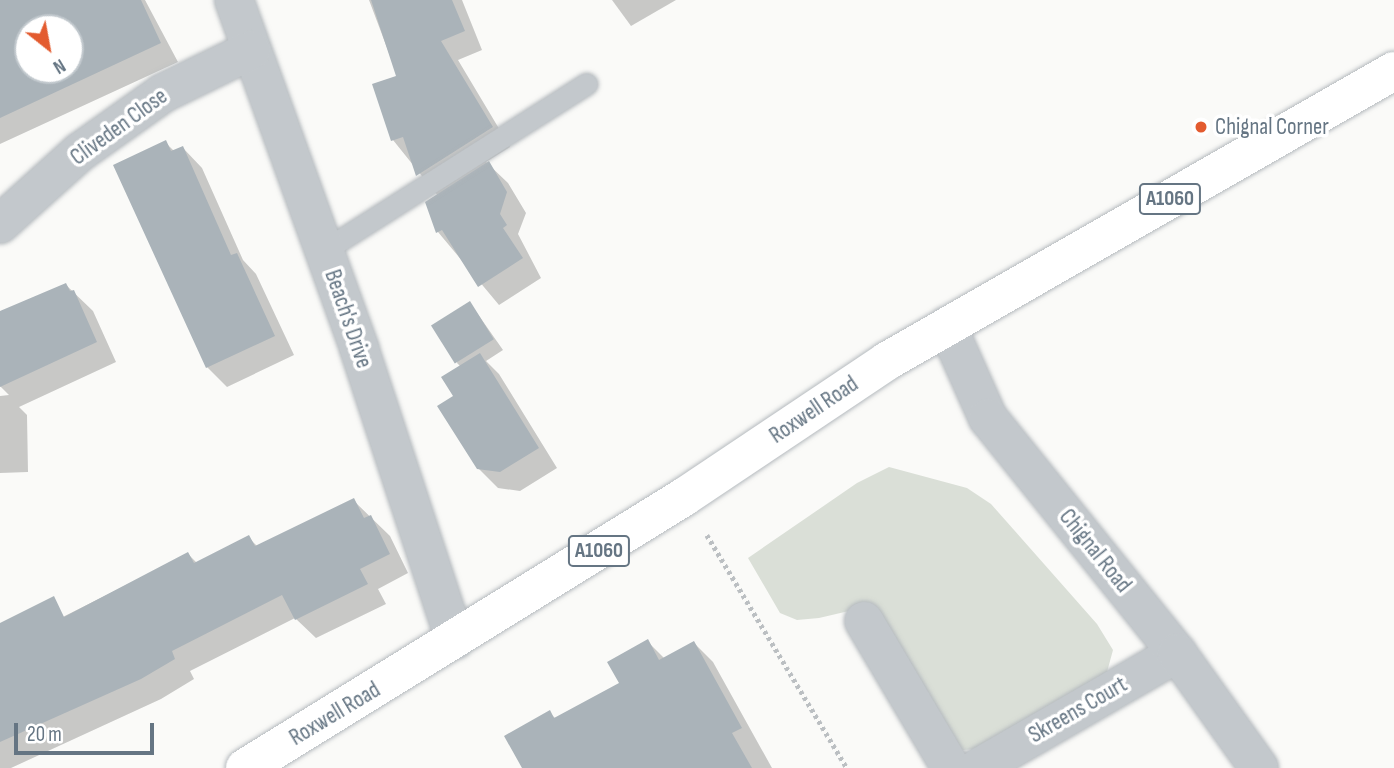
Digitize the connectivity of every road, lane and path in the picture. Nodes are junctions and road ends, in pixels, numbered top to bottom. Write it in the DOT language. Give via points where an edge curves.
graph roads {
  1 [pos="234,0"];
  2 [pos="251,50"];
  3 [pos="1394,71"];
  4 [pos="586,84"];
  5 [pos="0,224"];
  6 [pos="324,251"];
  7 [pos="947,326"];
  8 [pos="684,497"];
  9 [pos="864,621"];
  10 [pos="455,640"];
  11 [pos="1177,653"];
  12 [pos="245,768"];
  13 [pos="847,768"];
  14 [pos="951,768"];
  15 [pos="978,768"];
  16 [pos="1259,768"];
  1 -- 2 [label="street, Beach's Drive"];
  2 -- 5 [label="street, Cliveden Close" via="163,93 80,152"];
  2 -- 6 [label="street, Beach's Drive"];
  3 -- 7 [label="main road, Roxwell Road / A1060"];
  4 -- 6 [label="lane"];
  6 -- 10 [label="street, Beach's Drive"];
  7 -- 8 [label="main road, Roxwell Road / A1060"];
  7 -- 11 [label="street, Chignal Road" via="988,418"];
  8 -- 10 [label="main road, Roxwell Road / A1060"];
  8 -- 13 [label="path"];
  9 -- 14 [label="street"];
  10 -- 12 [label="main road, Roxwell Road / A1060"];
  11 -- 15 [label="street, Skreens Court"];
  11 -- 16 [label="street, Chignal Road"];
}
